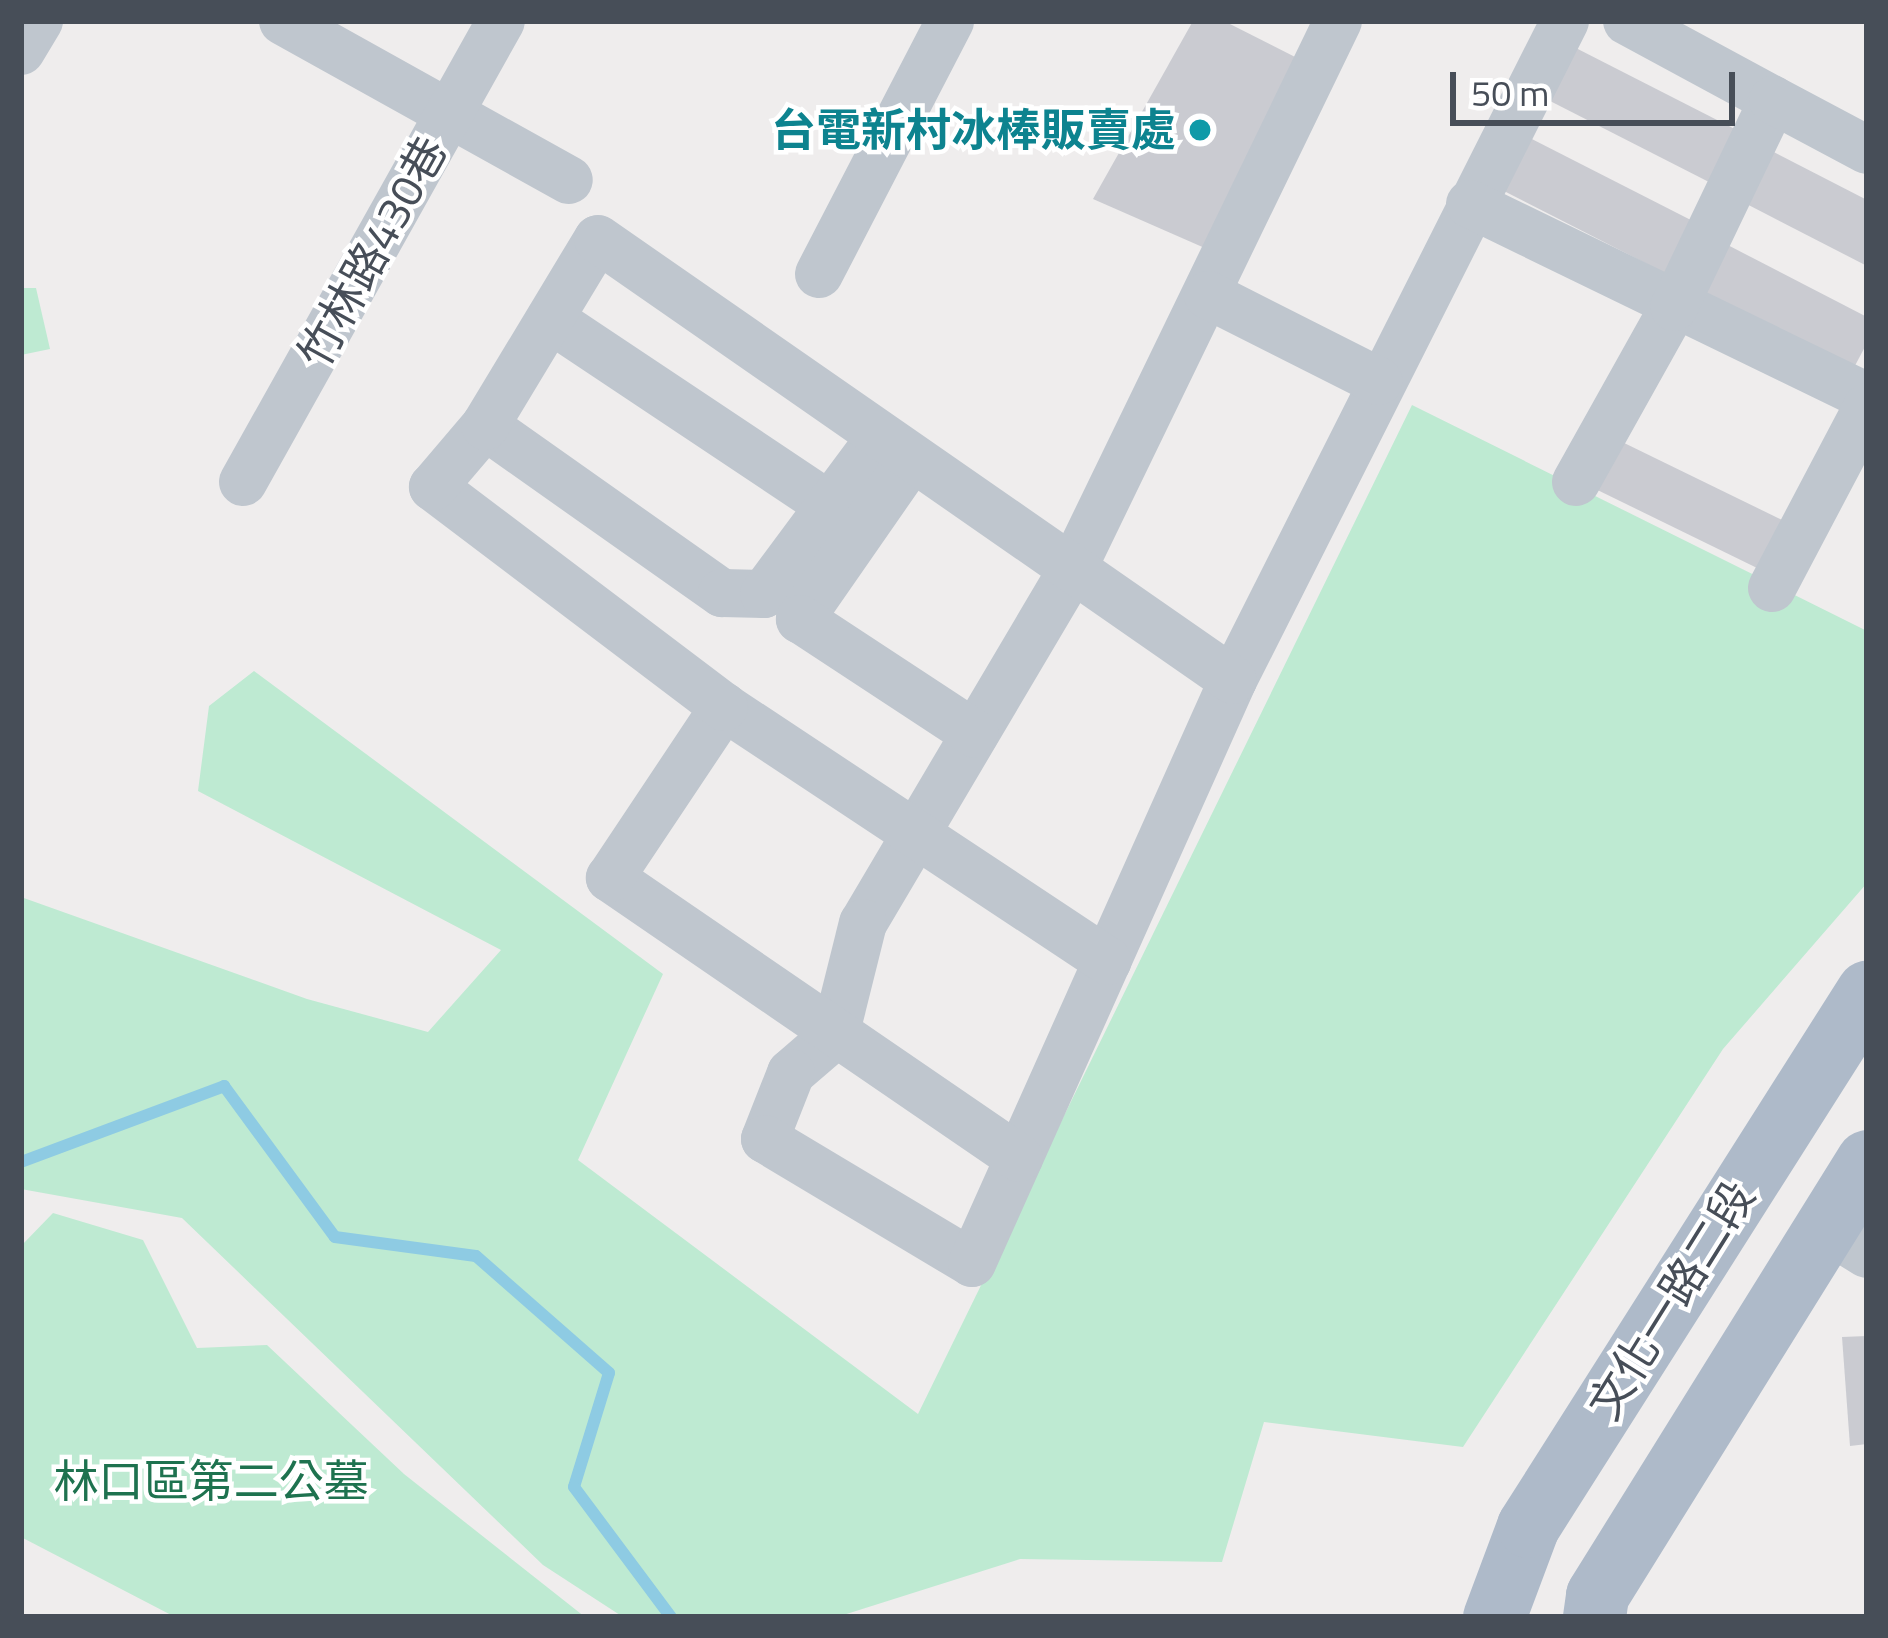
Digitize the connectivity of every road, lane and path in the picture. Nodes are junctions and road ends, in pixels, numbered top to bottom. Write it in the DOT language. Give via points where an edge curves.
graph roads {
  1 [pos="38,21"];
  2 [pos="284,21"];
  3 [pos="500,21"];
  4 [pos="950,21"];
  5 [pos="1339,21"];
  6 [pos="1565,21"];
  7 [pos="1627,21"];
  8 [pos="21,51"];
  9 [pos="1773,100"];
  10 [pos="450,113"];
  11 [pos="1867,150"];
  12 [pos="569,180"];
  13 [pos="1470,204"];
  14 [pos="819,274"];
  15 [pos="1208,295"];
  16 [pos="1674,308"];
  17 [pos="543,331"];
  18 [pos="1378,381"];
  19 [pos="1867,397"];
  20 [pos="1867,408"];
  21 [pos="485,426"];
  22 [pos="895,450"];
  23 [pos="243,482"];
  24 [pos="1576,482"];
  25 [pos="819,518"];
  26 [pos="1072,571"];
  27 [pos="1772,588"];
  28 [pos="1233,680"];
  29 [pos="724,707"];
  30 [pos="975,734"];
  31 [pos="916,833"];
  32 [pos="1108,961"];
  33 [pos="1867,992"];
  34 [pos="835,1035"];
  35 [pos="1019,1158"];
  36 [pos="1867,1161"];
  37 [pos="1846,1241"];
  38 [pos="1494,1617"];
  39 [pos="1594,1617"];
  1 -- 8 [label="street"];
  2 -- 10 [label="street"];
  3 -- 10 [label="street, 竹林路430巷"];
  4 -- 14 [label="street"];
  5 -- 15 [label="street"];
  6 -- 13 [label="street"];
  7 -- 9 [label="street"];
  9 -- 11 [label="street"];
  9 -- 16 [label="street"];
  10 -- 12 [label="street"];
  10 -- 23 [label="street, 竹林路430巷"];
  13 -- 16 [label="street"];
  13 -- 18 [label="street"];
  15 -- 18 [label="street"];
  15 -- 26 [label="street"];
  16 -- 19 [label="street"];
  16 -- 24 [label="street"];
  17 -- 21 [label="street"];
  17 -- 22 [label="street" via="598,239"];
  17 -- 25 [label="street"];
  18 -- 28 [label="street"];
  20 -- 27 [label="street"];
  21 -- 25 [label="street" via="722,593 764,594"];
  21 -- 29 [label="street" via="434,487"];
  22 -- 25 [label="street"];
  22 -- 26 [label="street"];
  22 -- 30 [label="street" via="800,619"];
  26 -- 28 [label="street"];
  26 -- 30 [label="street"];
  28 -- 32 [label="street"];
  29 -- 31 [label="street"];
  29 -- 34 [label="street" via="610,878"];
  30 -- 31 [label="street"];
  31 -- 32 [label="street"];
  31 -- 34 [label="street" via="862,922"];
  32 -- 35 [label="street"];
  33 -- 38 [label="main road, 文化一路二段" via="1528,1526"];
  34 -- 35 [label="street"];
  34 -- 35 [label="street" via="791,1073 765,1139 972,1263"];
  36 -- 37 [label="main road, 文化一路二段"];
  37 -- 39 [label="main road, 文化一路二段" via="1597,1595"];
}
